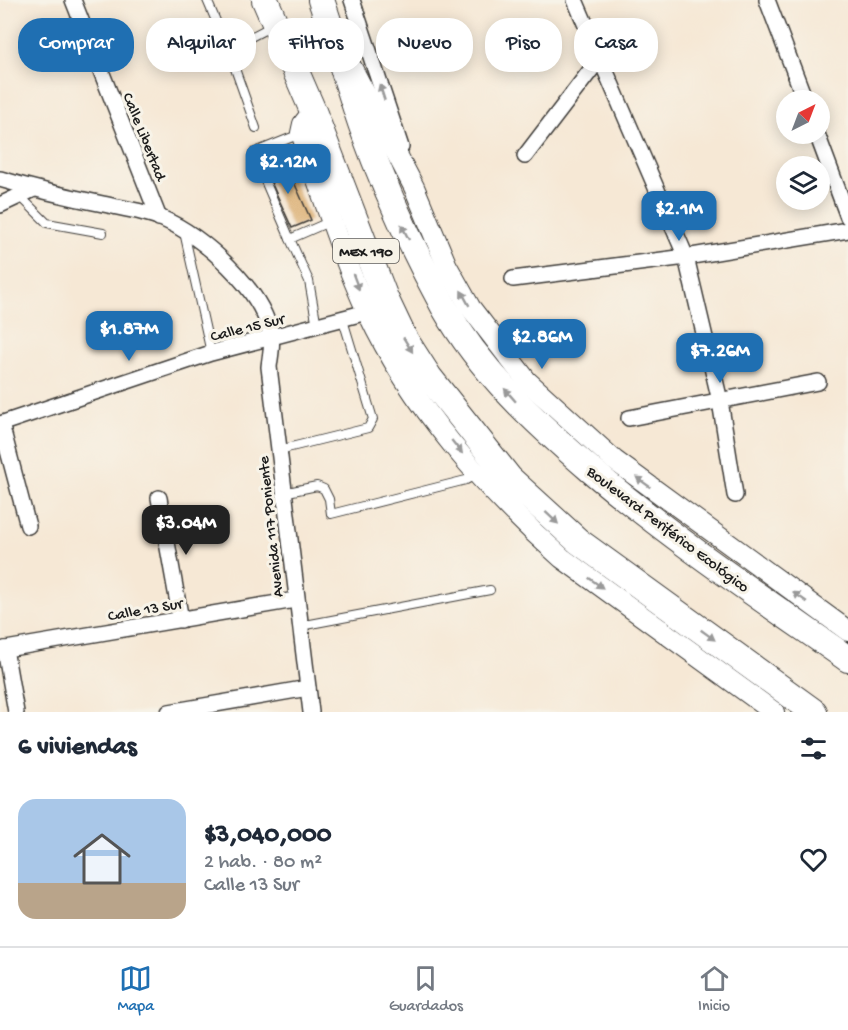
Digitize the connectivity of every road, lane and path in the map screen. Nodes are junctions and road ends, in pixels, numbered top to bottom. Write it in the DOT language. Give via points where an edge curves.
graph roads {
  1 [pos="73,0"];
  2 [pos="207,0"];
  3 [pos="265,0"];
  4 [pos="321,0"];
  5 [pos="352,0"];
  6 [pos="574,0"];
  7 [pos="767,0"];
  8 [pos="215,18"];
  9 [pos="273,18"];
  10 [pos="328,18"];
  11 [pos="582,18"];
  12 [pos="236,72"];
  13 [pos="291,72"];
  14 [pos="346,72"];
  15 [pos="354,72"];
  16 [pos="589,72"];
  17 [pos="606,72"];
  18 [pos="801,90"];
  19 [pos="307,122"];
  20 [pos="256,128"];
  21 [pos="821,144"];
  22 [pos="525,156"];
  23 [pos="0,179"];
  24 [pos="414,187"];
  25 [pos="34,189"];
  26 [pos="20,196"];
  27 [pos="0,205"];
  28 [pos="848,217"];
  29 [pos="159,218"];
  30 [pos="332,221"];
  31 [pos="848,230"];
  32 [pos="184,231"];
  33 [pos="103,233"];
  34 [pos="291,239"];
  35 [pos="686,258"];
  36 [pos="513,279"];
  37 [pos="367,312"];
  38 [pos="343,320"];
  39 [pos="318,327"];
  40 [pos="272,338"];
  41 [pos="212,353"];
  42 [pos="818,382"];
  43 [pos="720,401"];
  44 [pos="629,418"];
  45 [pos="1,424"];
  46 [pos="279,450"];
  47 [pos="478,473"];
  48 [pos="283,493"];
  49 [pos="735,495"];
  50 [pos="159,498"];
  51 [pos="28,526"];
  52 [pos="490,590"];
  53 [pos="295,600"];
  54 [pos="181,620"];
  55 [pos="300,626"];
  56 [pos="848,631"];
  57 [pos="2,650"];
  58 [pos="848,659"];
  59 [pos="308,688"];
  60 [pos="16,712"];
  61 [pos="169,712"];
  62 [pos="311,712"];
  63 [pos="774,712"];
  64 [pos="814,712"];
  1 -- 29 [label="street, Calle Libertad"];
  2 -- 8 [label="lane"];
  3 -- 9 [label="highway, MEX 190"];
  4 -- 10 [label="highway, Boulevard Periférico Ecológico / MEX 190"];
  24 -- 5 [label="street, one-way"];
  6 -- 11 [label="street"];
  7 -- 18 [label="street"];
  12 -- 20 [label="lane"];
  13 -- 19 [label="highway, MEX 190"];
  58 -- 14 [label="highway, Boulevard Periférico Ecológico / MEX 190, one-way" via="631,504 517,403 445,309 400,220"];
  15 -- 24 [label="street, Boulevard Periférico Ecológico"];
  16 -- 22 [label="street"];
  17 -- 35 [label="street"];
  19 -- 30 [label="street"];
  19 -- 34 [label="lane" via="253,153"];
  19 -- 64 [label="highway, MEX 190, one-way" via="404,338 429,377 509,478 578,541"];
  21 -- 28 [label="street"];
  23 -- 25 [label="street"];
  56 -- 24 [label="street, Boulevard Periférico Ecológico, one-way" via="614,460 527,381 470,308 438,249"];
  25 -- 26 [label="street"];
  25 -- 29 [label="street"];
  26 -- 27 [label="street"];
  26 -- 33 [label="lane" via="47,223"];
  29 -- 32 [label="street"];
  30 -- 34 [label="lane"];
  30 -- 37 [label="street, one-way"];
  31 -- 35 [label="street"];
  32 -- 40 [label="street" via="229,267 249,291 265,315"];
  32 -- 41 [label="lane"];
  34 -- 39 [label="lane" via="309,281"];
  35 -- 36 [label="street"];
  35 -- 43 [label="street"];
  37 -- 38 [label="street, Calle 15 Sur"];
  37 -- 47 [label="street, one-way" via="389,354 425,407"];
  38 -- 39 [label="street, Calle 15 Sur"];
  38 -- 46 [label="lane" via="372,424"];
  39 -- 40 [label="street, Calle 15 Sur"];
  40 -- 41 [label="street, Calle 15 Sur"];
  40 -- 46 [label="street, Avenida 117 Poniente" via="270,367"];
  41 -- 45 [label="street, Calle 15 Sur"];
  42 -- 43 [label="street"];
  43 -- 44 [label="street"];
  43 -- 49 [label="street"];
  45 -- 51 [label="street"];
  46 -- 48 [label="street, Avenida 117 Poniente"];
  47 -- 48 [label="lane" via="466,480 331,514 324,489 317,486"];
  47 -- 63 [label="street, one-way" via="562,558"];
  48 -- 53 [label="street, Avenida 117 Poniente"];
  50 -- 54 [label="street"];
  52 -- 55 [label="lane"];
  53 -- 54 [label="street, Calle 13 Sur"];
  53 -- 55 [label="street, Avenida 117 Poniente"];
  54 -- 57 [label="street, Calle 13 Sur"];
  55 -- 59 [label="street, Avenida 117 Poniente"];
  57 -- 60 [label="street"];
  59 -- 61 [label="street"];
  59 -- 62 [label="street, Avenida 117 Poniente"];
}
